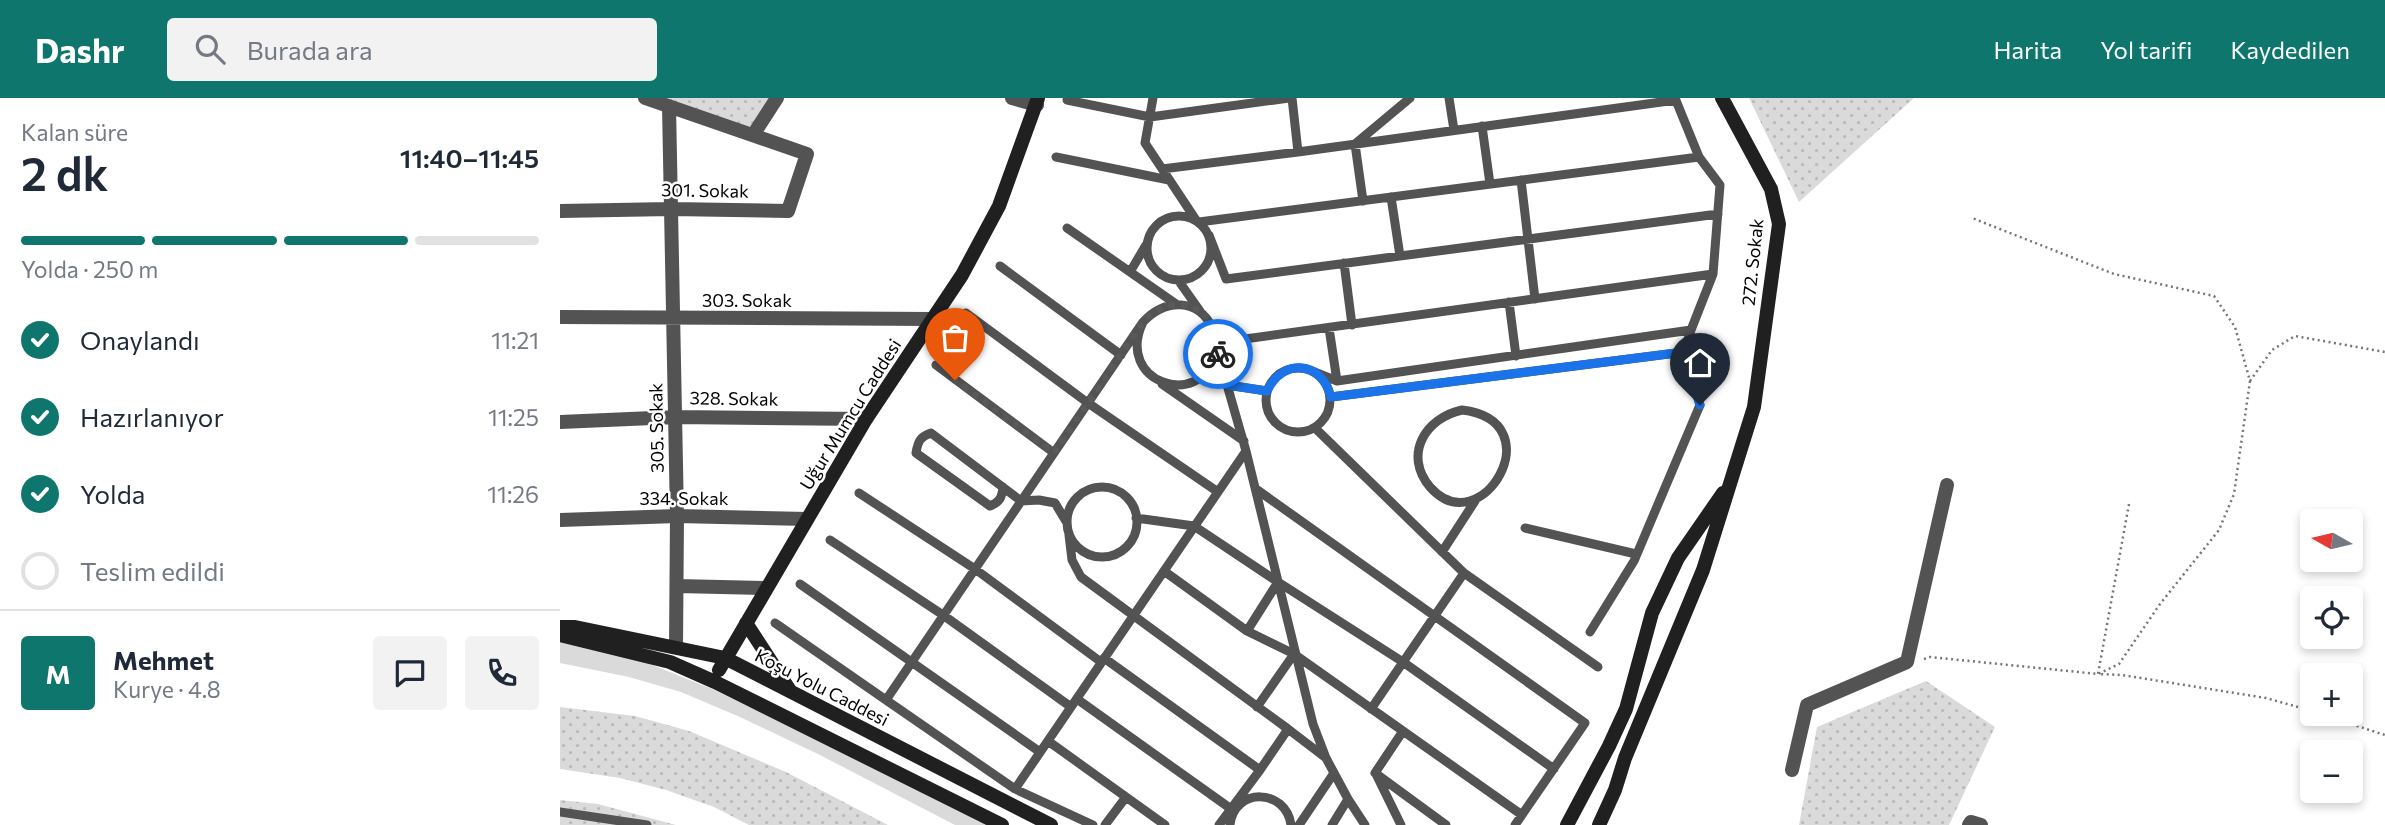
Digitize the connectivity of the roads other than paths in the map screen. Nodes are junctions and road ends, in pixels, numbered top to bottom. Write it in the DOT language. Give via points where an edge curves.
graph roads {
  1 [pos="645,98"];
  2 [pos="777,98"];
  3 [pos="1012,98"];
  4 [pos="1153,98"];
  5 [pos="1290,98"];
  6 [pos="1410,98"];
  7 [pos="1449,98"];
  8 [pos="1722,98"];
  9 [pos="1676,99"];
  10 [pos="1067,100"];
  11 [pos="1037,102"];
  12 [pos="1222,103"];
  13 [pos="669,106"];
  14 [pos="1150,117"];
  15 [pos="1482,126"];
  16 [pos="1454,130"];
  17 [pos="753,135"];
  18 [pos="1355,144"];
  19 [pos="1298,152"];
  20 [pos="1056,157"];
  21 [pos="1699,157"];
  22 [pos="1162,169"];
  23 [pos="1169,180"];
  24 [pos="1521,180"];
  25 [pos="1490,184"];
  26 [pos="1391,197"];
  27 [pos="1363,201"];
  28 [pos="671,209"];
  29 [pos="560,211"];
  30 [pos="1718,215"];
  31 [pos="1197,221"];
  32 [pos="1067,228"];
  33 [pos="1209,235"];
  34 [pos="1528,239"];
  35 [pos="1147,244"];
  36 [pos="1400,256"];
  37 [pos="1344,264"];
  38 [pos="1000,266"];
  39 [pos="1130,272"];
  40 [pos="1713,274"];
  41 [pos="1178,280"];
  42 [pos="1535,299"];
  43 [pos="1509,302"];
  44 [pos="1176,304"];
  45 [pos="966,313"];
  46 [pos="1201,313"];
  47 [pos="560,317"];
  48 [pos="673,319"];
  49 [pos="934,319"];
  50 [pos="1143,322"];
  51 [pos="1352,324"];
  52 [pos="1329,328"];
  53 [pos="1691,330"];
  54 [pos="1217,345"];
  55 [pos="1684,352"];
  56 [pos="1121,355"];
  57 [pos="1516,356"];
  58 [pos="936,365"];
  59 [pos="1312,371"];
  60 [pos="1156,380"];
  61 [pos="1337,381"];
  62 [pos="1227,385"];
  63 [pos="1267,391"];
  64 [pos="1331,397"];
  65 [pos="1088,403"];
  66 [pos="676,417"];
  67 [pos="866,419"];
  68 [pos="560,422"];
  69 [pos="1315,428"];
  70 [pos="1245,446"];
  71 [pos="1054,453"];
  72 [pos="1731,480"];
  73 [pos="1947,485"];
  74 [pos="1003,487"];
  75 [pos="1256,489"];
  76 [pos="1218,492"];
  77 [pos="859,493"];
  78 [pos="1021,501"];
  79 [pos="1475,501"];
  80 [pos="990,506"];
  81 [pos="677,516"];
  82 [pos="1136,518"];
  83 [pos="807,519"];
  84 [pos="1009,519"];
  85 [pos="560,520"];
  86 [pos="1067,523"];
  87 [pos="1194,526"];
  88 [pos="1525,528"];
  89 [pos="1069,535"];
  90 [pos="830,540"];
  91 [pos="1442,552"];
  92 [pos="1636,554"];
  93 [pos="975,569"];
  94 [pos="1164,571"];
  95 [pos="1464,573"];
  96 [pos="1278,582"];
  97 [pos="800,584"];
  98 [pos="677,586"];
  99 [pos="766,588"];
  100 [pos="943,615"];
  101 [pos="1434,616"];
  102 [pos="1133,617"];
  103 [pos="746,623"];
  104 [pos="775,623"];
  105 [pos="560,626"];
  106 [pos="1247,631"];
  107 [pos="1590,632"];
  108 [pos="560,635"];
  109 [pos="676,647"];
  110 [pos="1294,654"];
  111 [pos="913,660"];
  112 [pos="1103,660"];
  113 [pos="670,662"];
  114 [pos="1403,662"];
  115 [pos="722,664"];
  116 [pos="1598,667"];
  117 [pos="735,692"];
  118 [pos="792,693"];
  119 [pos="886,699"];
  120 [pos="1074,703"];
  121 [pos="1257,707"];
  122 [pos="1371,709"];
  123 [pos="1288,729"];
  124 [pos="1403,731"];
  125 [pos="1048,741"];
  126 [pos="1609,746"];
  127 [pos="1040,752"];
  128 [pos="1326,758"];
  129 [pos="1625,758"];
  130 [pos="1259,769"];
  131 [pos="1554,769"];
  132 [pos="1792,769"];
  133 [pos="1334,773"];
  134 [pos="1375,773"];
  135 [pos="1015,789"];
  136 [pos="1126,797"];
  137 [pos="1348,799"];
  138 [pos="1232,810"];
  139 [pos="560,813"];
  140 [pos="1522,815"];
  141 [pos="647,825"];
  142 [pos="1002,825"];
  143 [pos="1051,825"];
  144 [pos="1093,825"];
  145 [pos="1105,825"];
  146 [pos="1165,825"];
  147 [pos="1219,825"];
  148 [pos="1230,825"];
  149 [pos="1291,825"];
  150 [pos="1299,825"];
  151 [pos="1332,825"];
  152 [pos="1365,825"];
  153 [pos="1401,825"];
  154 [pos="1446,825"];
  155 [pos="1515,825"];
  156 [pos="1567,825"];
  157 [pos="1600,825"];
  158 [pos="1969,825"];
  159 [pos="1981,825"];
  1 -- 13 [label="street"];
  2 -- 17 [label="street"];
  3 -- 11 [label="street"];
  4 -- 14 [label="lane"];
  5 -- 12 [label="lane"];
  5 -- 19 [label="lane"];
  6 -- 18 [label="lane"];
  7 -- 16 [label="lane"];
  8 -- 72 [label="main road, 272. Sokak" via="1772,189 1779,224 1754,407"];
  9 -- 15 [label="lane"];
  9 -- 21 [label="lane"];
  10 -- 14 [label="lane"];
  11 -- 49 [label="main road, Uğur Mumcu Caddesi" via="999,206"];
  12 -- 14 [label="lane"];
  13 -- 17 [label="street"];
  13 -- 28 [label="street, 305. Sokak"];
  14 -- 22 [label="lane" via="1145,143"];
  15 -- 16 [label="lane"];
  15 -- 25 [label="lane"];
  16 -- 18 [label="lane"];
  17 -- 28 [label="street, 301. Sokak" via="807,154 788,211"];
  18 -- 19 [label="lane"];
  18 -- 27 [label="lane"];
  19 -- 22 [label="lane"];
  20 -- 23 [label="lane"];
  21 -- 24 [label="lane"];
  21 -- 30 [label="lane" via="1720,185"];
  22 -- 23 [label="lane"];
  23 -- 31 [label="lane"];
  24 -- 25 [label="lane"];
  24 -- 34 [label="lane"];
  25 -- 26 [label="lane"];
  26 -- 27 [label="lane"];
  26 -- 36 [label="lane"];
  27 -- 31 [label="lane"];
  28 -- 29 [label="street, 301. Sokak"];
  28 -- 48 [label="street, 305. Sokak"];
  30 -- 34 [label="lane"];
  30 -- 40 [label="lane"];
  31 -- 33 [label="lane"];
  31 -- 35 [label="lane" via="1175,216 1165,219"];
  32 -- 39 [label="lane"];
  33 -- 37 [label="lane" via="1226,279"];
  33 -- 41 [label="lane" via="1212,246 1206,266 1189,279"];
  34 -- 36 [label="lane"];
  34 -- 42 [label="lane"];
  35 -- 39 [label="lane"];
  35 -- 41 [label="lane" via="1159,273"];
  36 -- 37 [label="lane"];
  37 -- 51 [label="lane"];
  38 -- 56 [label="lane"];
  39 -- 44 [label="lane"];
  40 -- 42 [label="lane"];
  40 -- 53 [label="lane"];
  41 -- 46 [label="lane"];
  42 -- 43 [label="lane"];
  43 -- 51 [label="lane"];
  43 -- 57 [label="lane"];
  44 -- 46 [label="lane"];
  44 -- 50 [label="lane" via="1163,306"];
  45 -- 65 [label="lane"];
  46 -- 54 [label="lane" via="1216,334"];
  47 -- 48 [label="street, 303. Sokak"];
  48 -- 49 [label="street, 303. Sokak"];
  48 -- 66 [label="street, 305. Sokak"];
  49 -- 67 [label="main road, Uğur Mumcu Caddesi"];
  50 -- 56 [label="lane"];
  50 -- 60 [label="lane" via="1136,347 1139,360"];
  51 -- 52 [label="lane"];
  52 -- 54 [label="lane"];
  52 -- 61 [label="lane"];
  53 -- 55 [label="lane"];
  53 -- 57 [label="lane"];
  54 -- 60 [label="lane" via="1213,361 1195,381 1169,385"];
  54 -- 62 [label="lane"];
  55 -- 64 [label="lane"];
  55 -- 92 [label="lane" via="1700,405"];
  56 -- 65 [label="lane"];
  57 -- 61 [label="lane"];
  58 -- 71 [label="lane"];
  59 -- 61 [label="lane"];
  59 -- 63 [label="lane" via="1301,368 1280,373"];
  59 -- 64 [label="lane" via="1328,386"];
  60 -- 70 [label="lane"];
  62 -- 63 [label="lane"];
  62 -- 70 [label="lane"];
  63 -- 69 [label="lane" via="1268,412 1281,428 1301,433"];
  64 -- 69 [label="lane" via="1326,417"];
  65 -- 71 [label="lane"];
  65 -- 76 [label="lane"];
  66 -- 67 [label="street, 328. Sokak"];
  66 -- 68 [label="street, 328. Sokak"];
  66 -- 81 [label="street, 305. Sokak"];
  67 -- 83 [label="main road, Uğur Mumcu Caddesi"];
  69 -- 91 [label="lane"];
  70 -- 75 [label="lane"];
  70 -- 76 [label="lane"];
  71 -- 78 [label="lane"];
  72 -- 126 [label="main road, 272. Sokak" via="1678,558 1652,613 1626,709"];
  72 -- 129 [label="main road, 272. Sokak" via="1703,570"];
  73 -- 132 [label="street" via="1907,662 1807,705"];
  74 -- 78 [label="lane"];
  74 -- 80 [label="lane" via="1002,496"];
  74 -- 80 [label="lane" via="931,433 922,436 916,453"];
  75 -- 96 [label="lane"];
  75 -- 101 [label="lane"];
  76 -- 87 [label="lane"];
  77 -- 93 [label="lane"];
  78 -- 84 [label="lane"];
  78 -- 86 [label="lane" via="1055,503"];
  79 -- 79 [label="lane" via="1499,480 1505,439 1500,428 1476,412 1447,414 1425,432 1418,460 1422,475 1444,498"];
  79 -- 91 [label="lane"];
  80 -- 84 [label="lane"];
  81 -- 83 [label="street, 334. Sokak"];
  81 -- 85 [label="street, 334. Sokak"];
  81 -- 98 [label="street, 305. Sokak"];
  82 -- 86 [label="lane" via="1118,491 1094,488 1074,501"];
  82 -- 87 [label="lane"];
  82 -- 89 [label="lane" via="1136,529 1125,548 1105,557 1084,552"];
  83 -- 99 [label="main road, Uğur Mumcu Caddesi"];
  84 -- 93 [label="lane"];
  86 -- 89 [label="lane"];
  87 -- 94 [label="lane"];
  87 -- 96 [label="lane"];
  88 -- 92 [label="lane"];
  89 -- 102 [label="lane" via="1072,560 1081,577"];
  90 -- 100 [label="lane"];
  91 -- 95 [label="lane"];
  92 -- 107 [label="lane"];
  93 -- 100 [label="lane"];
  93 -- 112 [label="lane"];
  94 -- 102 [label="lane"];
  94 -- 106 [label="lane"];
  95 -- 101 [label="lane"];
  95 -- 116 [label="lane"];
  96 -- 106 [label="lane"];
  96 -- 110 [label="lane"];
  96 -- 114 [label="lane"];
  97 -- 111 [label="lane"];
  98 -- 99 [label="street"];
  98 -- 109 [label="street, 305. Sokak"];
  99 -- 103 [label="main road, Uğur Mumcu Caddesi"];
  100 -- 111 [label="lane"];
  100 -- 120 [label="lane"];
  101 -- 114 [label="lane"];
  101 -- 131 [label="lane" via="1585,723"];
  102 -- 112 [label="lane"];
  102 -- 121 [label="lane"];
  103 -- 115 [label="main road, Uğur Mumcu Caddesi"];
  103 -- 118 [label="main road"];
  104 -- 119 [label="lane"];
  105 -- 109 [label="main road, Koşu Yolu Caddesi"];
  106 -- 110 [label="lane"];
  108 -- 113 [label="main road"];
  109 -- 115 [label="main road, Koşu Yolu Caddesi"];
  110 -- 121 [label="lane"];
  110 -- 122 [label="lane"];
  110 -- 128 [label="lane"];
  111 -- 119 [label="lane"];
  111 -- 127 [label="lane"];
  112 -- 120 [label="lane"];
  112 -- 130 [label="lane"];
  113 -- 115 [label="main road"];
  113 -- 117 [label="main road"];
  114 -- 122 [label="lane"];
  114 -- 131 [label="lane"];
  115 -- 117 [label="main road" via="721,680"];
  115 -- 118 [label="main road, Koşu Yolu Caddesi"];
  117 -- 142 [label="main road"];
  118 -- 143 [label="main road, Koşu Yolu Caddesi"];
  119 -- 135 [label="lane"];
  120 -- 125 [label="lane"];
  120 -- 138 [label="lane"];
  121 -- 123 [label="lane"];
  122 -- 124 [label="lane"];
  123 -- 128 [label="lane"];
  123 -- 130 [label="lane"];
  124 -- 134 [label="lane"];
  124 -- 140 [label="lane"];
  125 -- 127 [label="lane"];
  125 -- 136 [label="lane"];
  126 -- 129 [label="main road"];
  126 -- 156 [label="main road, 272. Sokak"];
  127 -- 135 [label="lane"];
  128 -- 133 [label="lane"];
  129 -- 157 [label="main road, 272. Sokak"];
  130 -- 138 [label="lane"];
  131 -- 140 [label="lane"];
  133 -- 137 [label="lane"];
  133 -- 150 [label="lane"];
  134 -- 153 [label="lane"];
  134 -- 154 [label="lane"];
  135 -- 144 [label="lane"];
  136 -- 145 [label="lane"];
  136 -- 146 [label="lane"];
  137 -- 151 [label="lane"];
  137 -- 152 [label="lane"];
  138 -- 147 [label="lane"];
  138 -- 148 [label="lane"];
  138 -- 149 [label="lane" via="1249,798 1269,797 1286,809"];
  139 -- 141 [label="lane"];
  140 -- 155 [label="lane"];
  158 -- 159 [label="street"];
}
